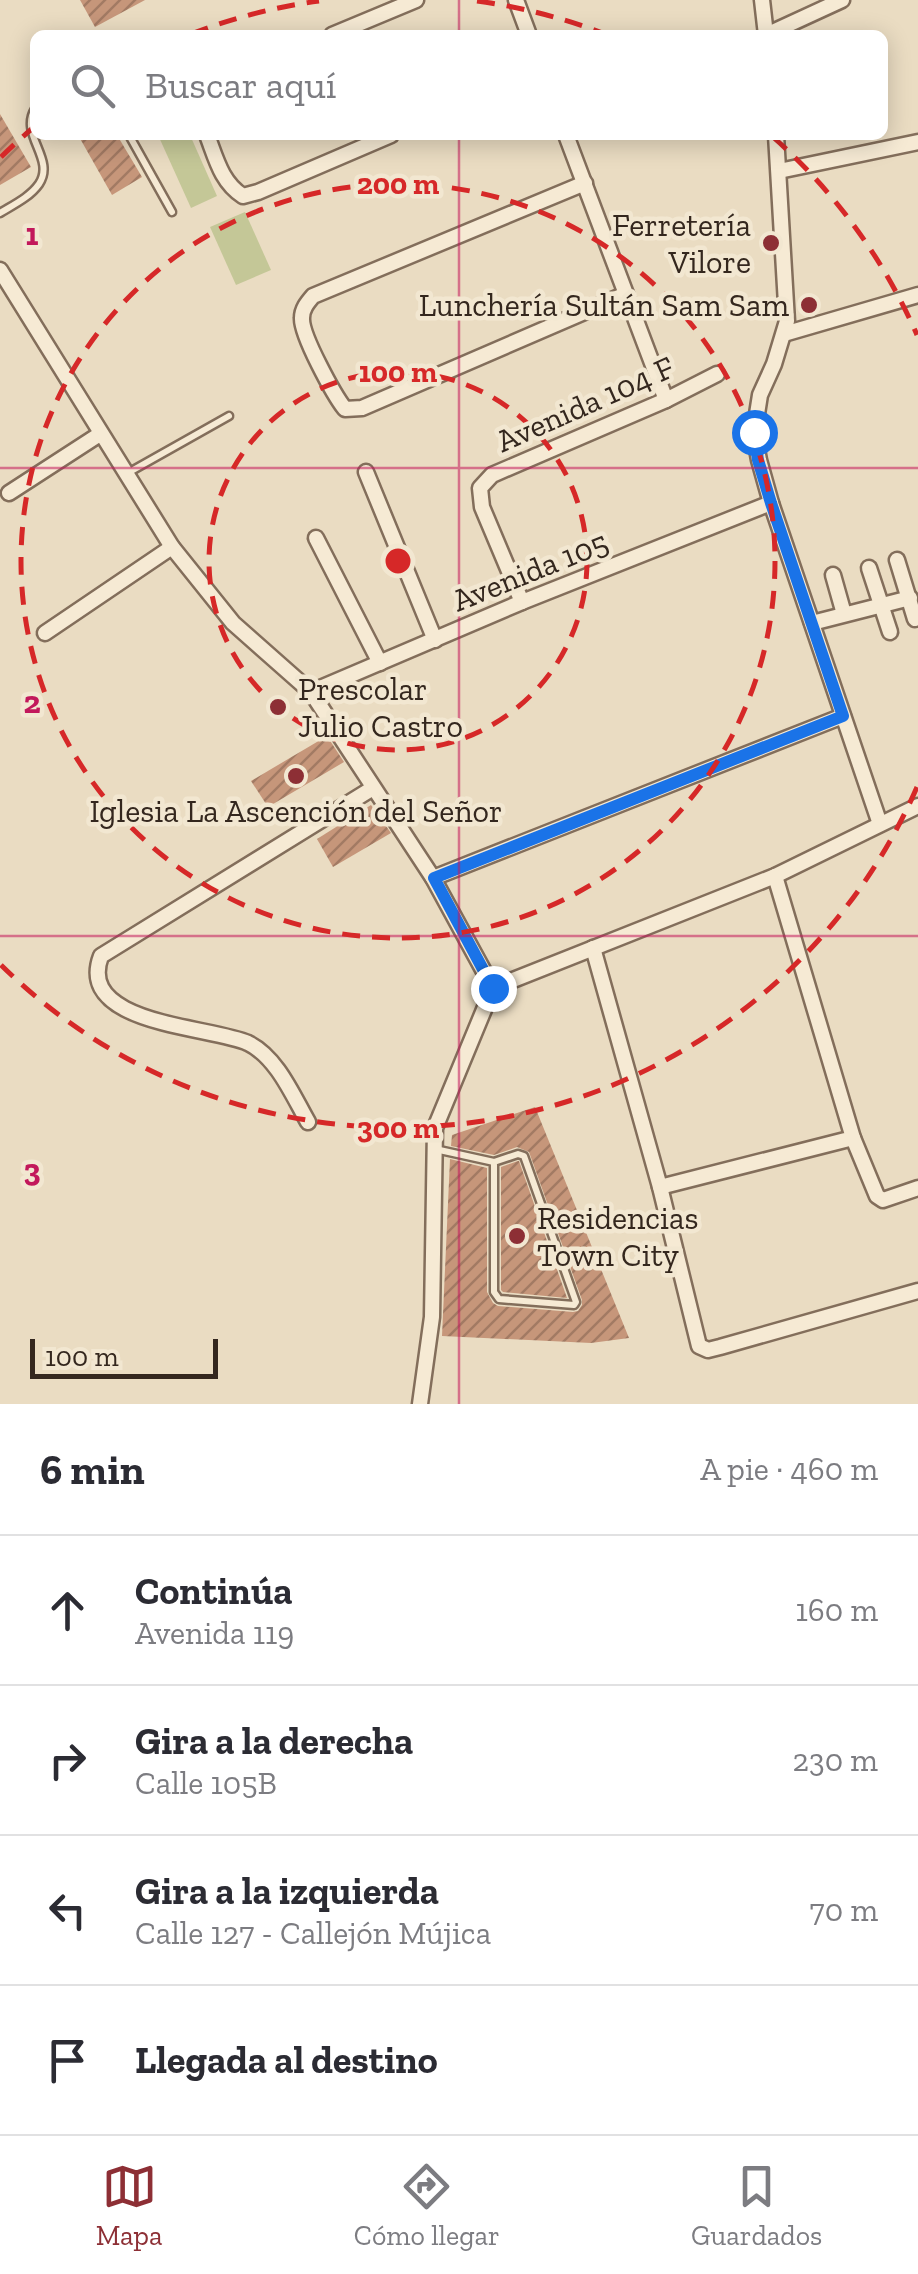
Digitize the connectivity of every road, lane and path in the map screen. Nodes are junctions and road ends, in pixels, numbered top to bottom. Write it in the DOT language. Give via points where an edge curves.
graph roads {
  1 [pos="416,0"];
  2 [pos="516,0"];
  3 [pos="762,0"];
  4 [pos="842,0"];
  5 [pos="344,30"];
  6 [pos="527,30"];
  7 [pos="765,30"];
  8 [pos="777,30"];
  9 [pos="35,140"];
  10 [pos="132,140"];
  11 [pos="209,140"];
  12 [pos="379,140"];
  13 [pos="568,140"];
  14 [pos="776,140"];
  15 [pos="918,142"];
  16 [pos="779,172"];
  17 [pos="584,183"];
  18 [pos="172,212"];
  19 [pos="0,213"];
  20 [pos="0,270"];
  21 [pos="5,290"];
  22 [pos="626,294"];
  23 [pos="918,295"];
  24 [pos="784,334"];
  25 [pos="718,374"];
  26 [pos="666,400"];
  27 [pos="229,416"];
  28 [pos="100,434"];
  29 [pos="366,472"];
  30 [pos="125,474"];
  31 [pos="9,493"];
  32 [pos="771,503"];
  33 [pos="316,538"];
  34 [pos="172,547"];
  35 [pos="897,560"];
  36 [pos="868,568"];
  37 [pos="833,575"];
  38 [pos="910,598"];
  39 [pos="522,602"];
  40 [pos="880,605"];
  41 [pos="844,614"];
  42 [pos="915,619"];
  43 [pos="812,623"];
  44 [pos="890,632"];
  45 [pos="45,633"];
  46 [pos="435,640"];
  47 [pos="380,663"];
  48 [pos="311,692"];
  49 [pos="843,716"];
  50 [pos="373,788"];
  51 [pos="918,806"];
  52 [pos="880,824"];
  53 [pos="775,876"];
  54 [pos="434,878"];
  55 [pos="592,948"];
  56 [pos="493,988"];
  57 [pos="308,1122"];
  58 [pos="854,1138"];
  59 [pos="434,1148"];
  60 [pos="494,1162"];
  61 [pos="660,1187"];
  62 [pos="918,1188"];
  63 [pos="918,1290"];
  64 [pos="420,1404"];
  1 -- 5 [label="street"];
  2 -- 6 [label="street"];
  3 -- 7 [label="street"];
  4 -- 8 [label="street"];
  9 -- 19 [label="lane" via="43,160 39,184"];
  10 -- 18 [label="lane"];
  11 -- 12 [label="street" via="225,180 243,196"];
  13 -- 17 [label="street"];
  14 -- 16 [label="street"];
  15 -- 16 [label="street"];
  16 -- 24 [label="street"];
  17 -- 22 [label="street"];
  17 -- 22 [label="street" via="312,296 301,322 334,395 346,409 362,408"];
  20 -- 21 [label="street"];
  21 -- 28 [label="street"];
  22 -- 26 [label="street"];
  23 -- 24 [label="street"];
  24 -- 32 [label="street" via="760,395 754,432"];
  25 -- 26 [label="street, Avenida 104 F"];
  26 -- 39 [label="street, Avenida 104 F" via="492,475 480,488 482,508"];
  27 -- 30 [label="lane"];
  28 -- 30 [label="street"];
  28 -- 31 [label="street"];
  29 -- 46 [label="street"];
  30 -- 34 [label="street"];
  32 -- 39 [label="street, Avenida 105"];
  32 -- 43 [label="street"];
  33 -- 47 [label="street"];
  34 -- 45 [label="street"];
  34 -- 48 [label="street" via="232,623"];
  35 -- 38 [label="street"];
  36 -- 40 [label="street"];
  37 -- 41 [label="street"];
  38 -- 40 [label="street"];
  38 -- 42 [label="street"];
  39 -- 46 [label="street, Avenida 105"];
  40 -- 41 [label="street"];
  40 -- 44 [label="street"];
  41 -- 43 [label="street"];
  43 -- 49 [label="street"];
  46 -- 47 [label="street, Avenida 105"];
  47 -- 48 [label="street, Avenida 105"];
  48 -- 50 [label="street"];
  49 -- 52 [label="street"];
  49 -- 54 [label="street"];
  50 -- 54 [label="street"];
  50 -- 57 [label="street" via="101,956 97,966 114,1004 250,1044 278,1070"];
  51 -- 52 [label="street"];
  52 -- 53 [label="street"];
  53 -- 55 [label="street"];
  53 -- 58 [label="street"];
  54 -- 56 [label="street"];
  55 -- 56 [label="street"];
  55 -- 61 [label="street"];
  56 -- 59 [label="street" via="434,1128"];
  58 -- 61 [label="street"];
  58 -- 62 [label="street" via="877,1196 884,1200"];
  59 -- 60 [label="lane"];
  59 -- 64 [label="street" via="432,1316"];
  60 -- 60 [label="lane" via="524,1156 574,1305 496,1296"];
  61 -- 63 [label="street" via="699,1346 708,1350"];
}
